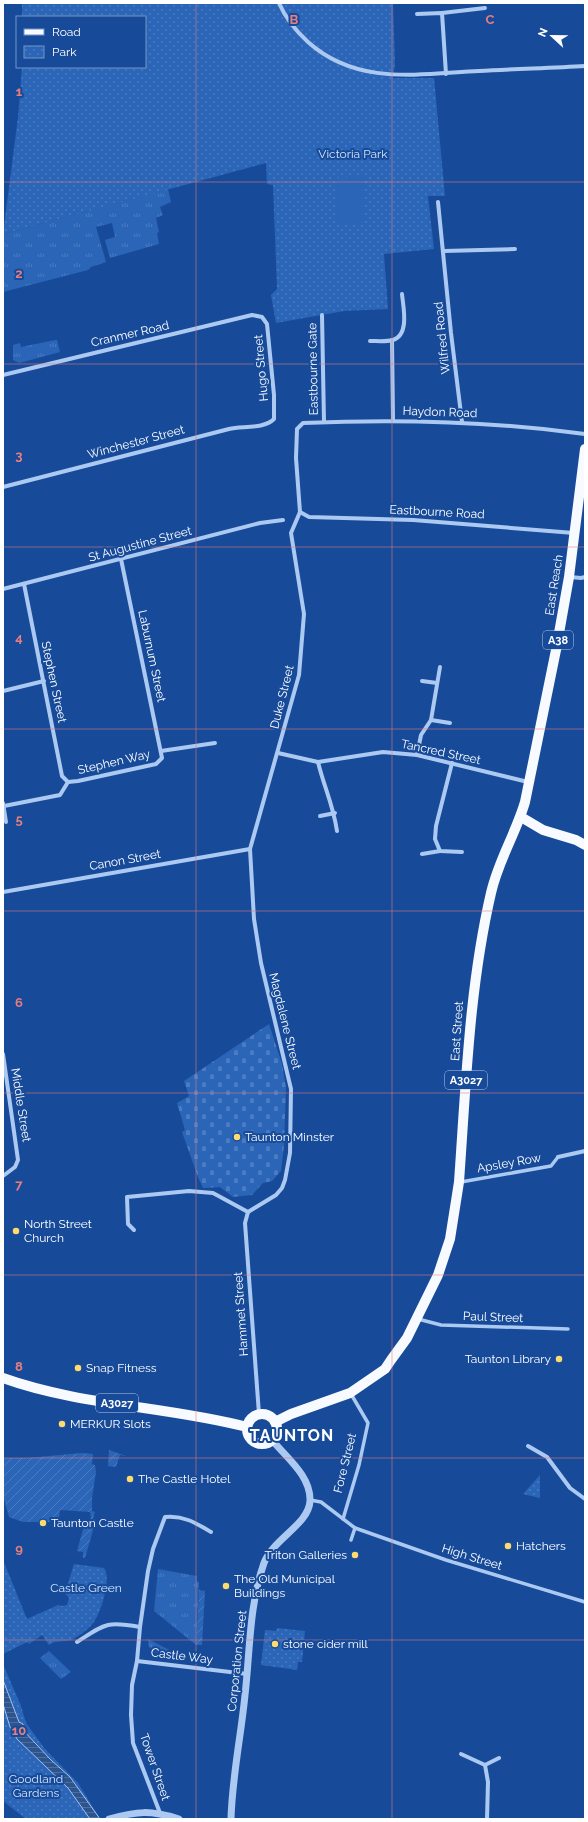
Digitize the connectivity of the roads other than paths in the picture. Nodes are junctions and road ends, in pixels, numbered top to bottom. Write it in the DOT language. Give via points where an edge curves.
graph roads {
  1 [pos="279,3"];
  2 [pos="485,8"];
  3 [pos="442,13"];
  4 [pos="417,14"];
  5 [pos="585,66"];
  6 [pos="446,74"];
  7 [pos="438,202"];
  8 [pos="515,249"];
  9 [pos="444,251"];
  10 [pos="402,294"];
  11 [pos="322,315"];
  12 [pos="262,317"];
  13 [pos="392,340"];
  14 [pos="370,341"];
  15 [pos="3,375"];
  16 [pos="274,419"];
  17 [pos="393,420"];
  18 [pos="324,422"];
  19 [pos="462,422"];
  20 [pos="585,434"];
  21 [pos="585,449"];
  22 [pos="3,487"];
  23 [pos="300,512"];
  24 [pos="283,520"];
  25 [pos="574,533"];
  26 [pos="122,559"];
  27 [pos="569,577"];
  28 [pos="585,577"];
  29 [pos="24,584"];
  30 [pos="3,590"];
  31 [pos="440,667"];
  32 [pos="44,681"];
  33 [pos="422,681"];
  34 [pos="437,683"];
  35 [pos="3,691"];
  36 [pos="431,720"];
  37 [pos="450,723"];
  38 [pos="216,743"];
  39 [pos="161,751"];
  40 [pos="278,753"];
  41 [pos="417,755"];
  42 [pos="162,758"];
  43 [pos="318,762"];
  44 [pos="452,763"];
  45 [pos="68,782"];
  46 [pos="529,782"];
  47 [pos="3,804"];
  48 [pos="334,813"];
  49 [pos="320,816"];
  50 [pos="521,817"];
  51 [pos="6,822"];
  52 [pos="337,831"];
  53 [pos="585,845"];
  54 [pos="250,849"];
  55 [pos="440,851"];
  56 [pos="462,852"];
  57 [pos="422,854"];
  58 [pos="3,892"];
  59 [pos="3,1054"];
  60 [pos="585,1151"];
  61 [pos="558,1157"];
  62 [pos="3,1176"];
  63 [pos="459,1182"];
  64 [pos="248,1212"];
  65 [pos="134,1230"];
  66 [pos="417,1319"];
  67 [pos="568,1329"];
  68 [pos="3,1378"];
  69 [pos="350,1393"];
  70 [pos="259,1414"];
  71 [pos="275,1422"];
  72 [pos="247,1427"];
  73 [pos="272,1440"];
  74 [pos="528,1446"];
  75 [pos="585,1499"];
  76 [pos="310,1500"];
  77 [pos="344,1519"];
  78 [pos="355,1528"];
  79 [pos="211,1532"];
  80 [pos="351,1540"];
  81 [pos="585,1602"];
  82 [pos="140,1627"];
  83 [pos="77,1642"];
  84 [pos="137,1661"];
  85 [pos="248,1674"];
  86 [pos="461,1754"];
  87 [pos="498,1758"];
  88 [pos="485,1765"];
  89 [pos="160,1813"];
  90 [pos="109,1819"];
  91 [pos="179,1819"];
  92 [pos="231,1819"];
  93 [pos="487,1819"];
  1 -- 6 [label="street" via="294,28 305,39 318,51 341,64 363,72 420,76"];
  2 -- 3 [label="street"];
  3 -- 4 [label="street"];
  3 -- 6 [label="street"];
  5 -- 6 [label="street"];
  7 -- 9 [label="street, Wilfred Road"];
  8 -- 9 [label="street"];
  9 -- 19 [label="street, Wilfred Road"];
  10 -- 13 [label="street" via="404,329 398,338"];
  11 -- 18 [label="street, Eastbourne Gate"];
  12 -- 15 [label="street, Cranmer Road" via="252,315"];
  12 -- 16 [label="street, Hugo Street" via="267,324 270,338"];
  13 -- 14 [label="street"];
  13 -- 17 [label="street"];
  16 -- 22 [label="street, Winchester Street" via="266,424 229,429"];
  17 -- 18 [label="street, Haydon Road"];
  17 -- 19 [label="street, Haydon Road"];
  18 -- 23 [label="street, Haydon Road" via="303,423 297,429 296,458"];
  19 -- 20 [label="street, Haydon Road"];
  21 -- 25 [label="main road, East Reach / A38"];
  23 -- 25 [label="street, Eastbourne Road" via="309,517 429,521"];
  23 -- 40 [label="street, Duke Street" via="291,533 304,619 299,675"];
  24 -- 26 [label="street, St Augustine Street" via="260,523"];
  25 -- 27 [label="main road, East Reach / A38"];
  26 -- 29 [label="street, St Augustine Street"];
  26 -- 39 [label="street, Laburnum Street"];
  27 -- 28 [label="street"];
  27 -- 46 [label="main road, East Reach / A38"];
  29 -- 30 [label="street, St Augustine Street"];
  29 -- 32 [label="street, Stephen Street"];
  31 -- 34 [label="street"];
  32 -- 35 [label="street"];
  32 -- 45 [label="street, Stephen Street" via="62,776"];
  33 -- 34 [label="street"];
  34 -- 36 [label="street"];
  36 -- 37 [label="street"];
  36 -- 41 [label="street" via="422,735"];
  38 -- 39 [label="street"];
  39 -- 42 [label="street, Laburnum Street"];
  40 -- 43 [label="street, Tancred Street"];
  40 -- 54 [label="street, Duke Street"];
  41 -- 43 [label="street, Tancred Street" via="383,752"];
  41 -- 44 [label="street, Tancred Street"];
  42 -- 45 [label="street, Stephen Way" via="156,764 78,782"];
  43 -- 48 [label="street"];
  44 -- 46 [label="street, Tancred Street"];
  44 -- 55 [label="street" via="436,826 435,839"];
  45 -- 47 [label="street" via="60,794"];
  46 -- 50 [label="main road, East Reach / A38"];
  47 -- 51 [label="street"];
  48 -- 49 [label="street"];
  48 -- 52 [label="street"];
  50 -- 53 [label="main road" via="543,830"];
  50 -- 63 [label="main road, East Street / A3027" via="500,862 491,891 476,969 471,1006"];
  54 -- 58 [label="street, Canon Street"];
  54 -- 64 [label="street, Magdalene Street" via="254,919 261,963 291,1089 289,1165 285,1180 276,1195"];
  55 -- 56 [label="street"];
  55 -- 57 [label="street"];
  59 -- 62 [label="street, Middle Street" via="18,1160"];
  60 -- 61 [label="street"];
  61 -- 63 [label="street, Apsley Row" via="551,1166"];
  63 -- 66 [label="main road, East Street / A3027" via="447,1251"];
  64 -- 65 [label="street" via="213,1193 189,1191 127,1197 128,1224"];
  64 -- 70 [label="street, Hammet Street" via="245,1223"];
  66 -- 67 [label="street, Paul Street" via="441,1325"];
  66 -- 69 [label="main road, A3027" via="385,1369"];
  68 -- 72 [label="main road, A3027" via="31,1387"];
  69 -- 71 [label="main road, A3027"];
  69 -- 77 [label="street, Fore Street" via="368,1423"];
  70 -- 71 [label="main road" via="269,1416"];
  70 -- 72 [label="main road" via="251,1419"];
  71 -- 73 [label="main road" via="277,1432"];
  72 -- 73 [label="main road" via="248,1436 255,1443 264,1444"];
  73 -- 76 [label="street" via="303,1475"];
  74 -- 75 [label="street" via="546,1457 570,1488"];
  76 -- 77 [label="street, Fore Street" via="321,1502"];
  76 -- 85 [label="street, Corporation Street" via="307,1513 281,1540 265,1562 254,1603"];
  77 -- 78 [label="street, Fore Street"];
  78 -- 80 [label="street"];
  78 -- 81 [label="street, High Street" via="446,1560"];
  79 -- 82 [label="street" via="191,1520 177,1516 165,1518 153,1549"];
  82 -- 83 [label="street" via="109,1623"];
  82 -- 84 [label="street"];
  84 -- 85 [label="street, Castle Way"];
  84 -- 89 [label="street, Tower Street" via="132,1684 133,1743"];
  85 -- 92 [label="street, Corporation Street" via="231,1801"];
  86 -- 88 [label="street"];
  87 -- 88 [label="street"];
  88 -- 93 [label="street" via="488,1782"];
  89 -- 90 [label="street" via="132,1813"];
  89 -- 91 [label="street, Tower Street"];
}
